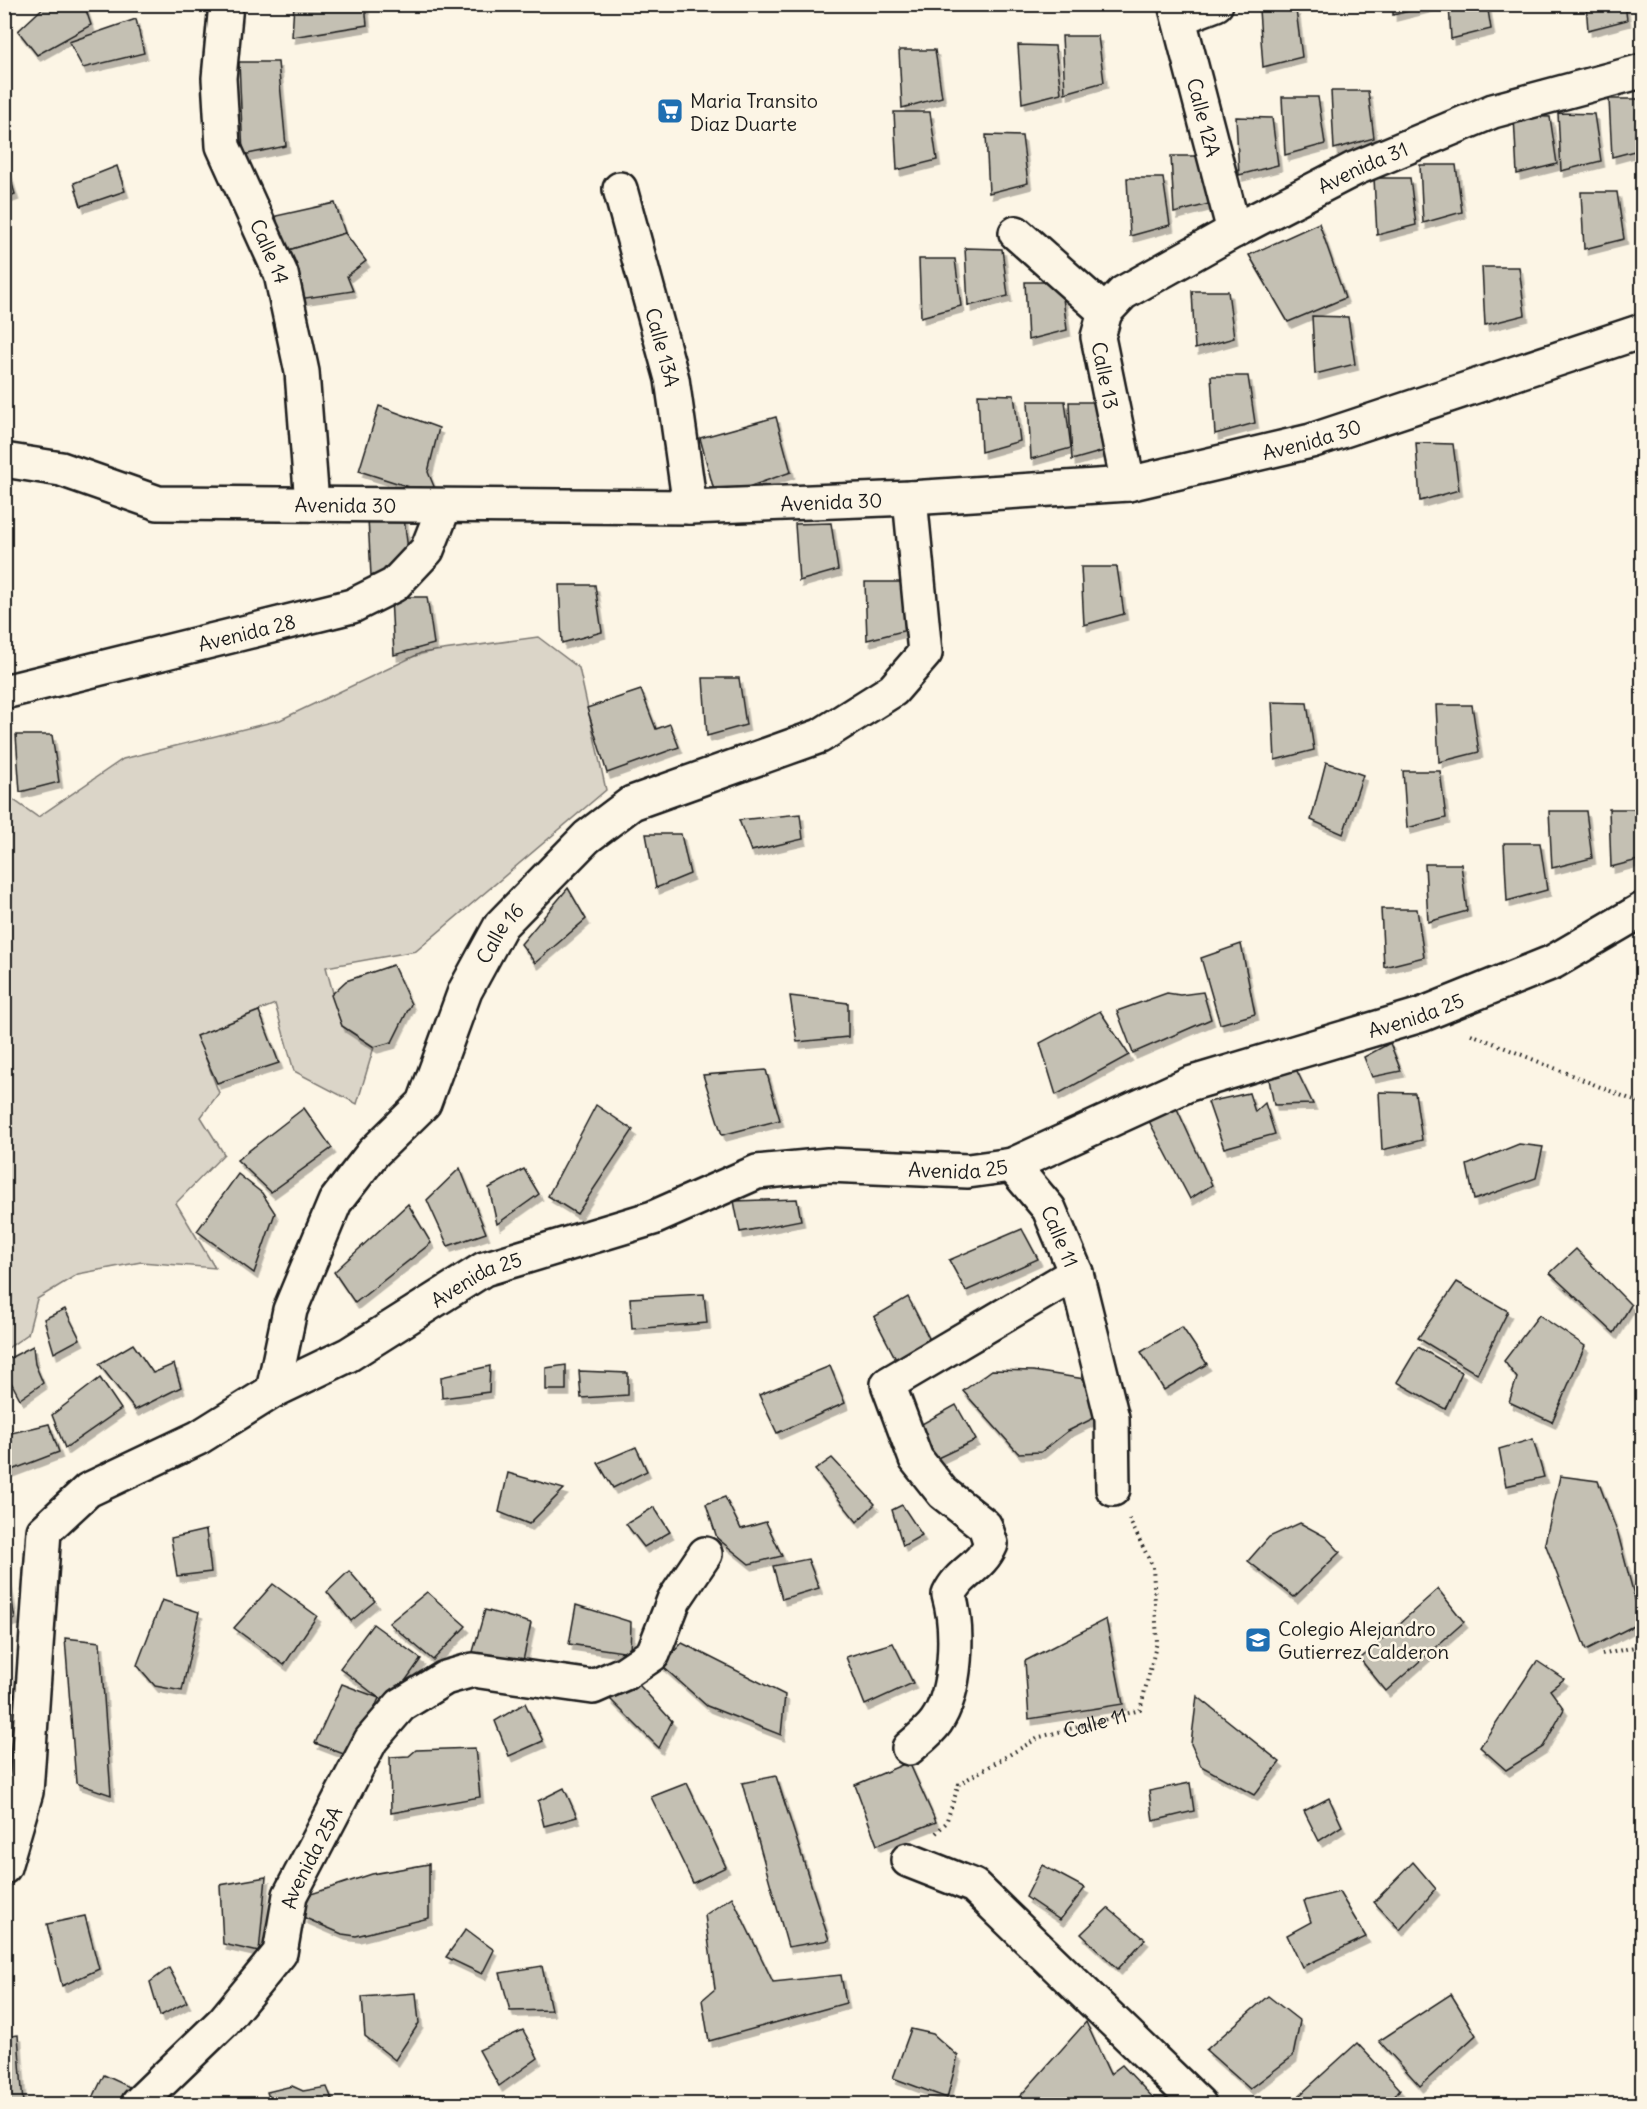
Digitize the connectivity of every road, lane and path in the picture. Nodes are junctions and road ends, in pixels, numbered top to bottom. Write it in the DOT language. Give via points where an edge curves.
graph roads {
  1 [pos="226,4"];
  2 [pos="1216,4"];
  3 [pos="1177,11"];
  4 [pos="1642,71"];
  5 [pos="620,189"];
  6 [pos="1234,231"];
  7 [pos="1016,234"];
  8 [pos="1105,312"];
  9 [pos="1642,331"];
  10 [pos="5,457"];
  11 [pos="1128,484"];
  12 [pos="909,498"];
  13 [pos="312,504"];
  14 [pos="444,507"];
  15 [pos="690,507"];
  16 [pos="4,692"];
  17 [pos="1642,910"];
  18 [pos="1421,1015"];
  19 [pos="1642,1104"];
  20 [pos="1012,1165"];
  21 [pos="1076,1273"];
  22 [pos="273,1391"];
  23 [pos="1113,1489"];
  24 [pos="705,1554"];
  25 [pos="1642,1645"];
  26 [pos="1602,1654"];
  27 [pos="909,1748"];
  28 [pos="908,1860"];
  29 [pos="4,1867"];
  30 [pos="138,2104"];
  31 [pos="1199,2104"];
  1 -- 13 [label="street, Calle 14" via="219,78 223,146 280,274 302,372"];
  2 -- 3 [label="street"];
  3 -- 6 [label="street, Calle 12A"];
  4 -- 6 [label="street, Avenida 31" via="1493,111 1354,169"];
  5 -- 15 [label="street, Calle 13A" via="672,379"];
  6 -- 8 [label="street, Avenida 31" via="1123,293"];
  7 -- 8 [label="street, Calle 13"];
  8 -- 11 [label="street, Calle 13" via="1098,337"];
  9 -- 11 [label="street, Avenida 30" via="1311,441"];
  10 -- 13 [label="street, Avenida 30" via="61,469 158,503"];
  11 -- 12 [label="street, Avenida 30"];
  12 -- 15 [label="street, Avenida 30"];
  12 -- 22 [label="street, Calle 16" via="925,653 893,690 820,736 632,803 587,837 501,925 465,991 424,1102 373,1153 335,1202 290,1310"];
  13 -- 14 [label="street, Avenida 30"];
  14 -- 15 [label="street, Avenida 30"];
  14 -- 16 [label="street, Avenida 28" via="428,550 394,585 352,606"];
  17 -- 18 [label="street, Avenida 25" via="1553,962"];
  18 -- 19 [label="path"];
  18 -- 20 [label="street, Avenida 25" via="1189,1084"];
  20 -- 21 [label="street, Calle 11" via="1049,1209"];
  20 -- 22 [label="street, Avenida 25" via="968,1171 828,1165 757,1172 652,1218 484,1269 348,1355"];
  21 -- 23 [label="street, Calle 11" via="1112,1418"];
  21 -- 27 [label="street" via="888,1384 916,1459 943,1493 985,1526 991,1544 984,1560 956,1581 949,1595 955,1614 951,1692 936,1722"];
  22 -- 29 [label="street, Avenida 25" via="198,1438 88,1490 44,1532 26,1792"];
  23 -- 28 [label="path, Calle 11" via="1154,1567 1157,1642 1140,1710 1040,1737 959,1784 946,1823"];
  24 -- 30 [label="street, Avenida 25A" via="674,1600 652,1654 625,1673 592,1687 473,1671 445,1678 401,1705 371,1740 290,1895 280,1953 224,2021"];
  25 -- 26 [label="path"];
  28 -- 31 [label="street" via="974,1886"];
}
